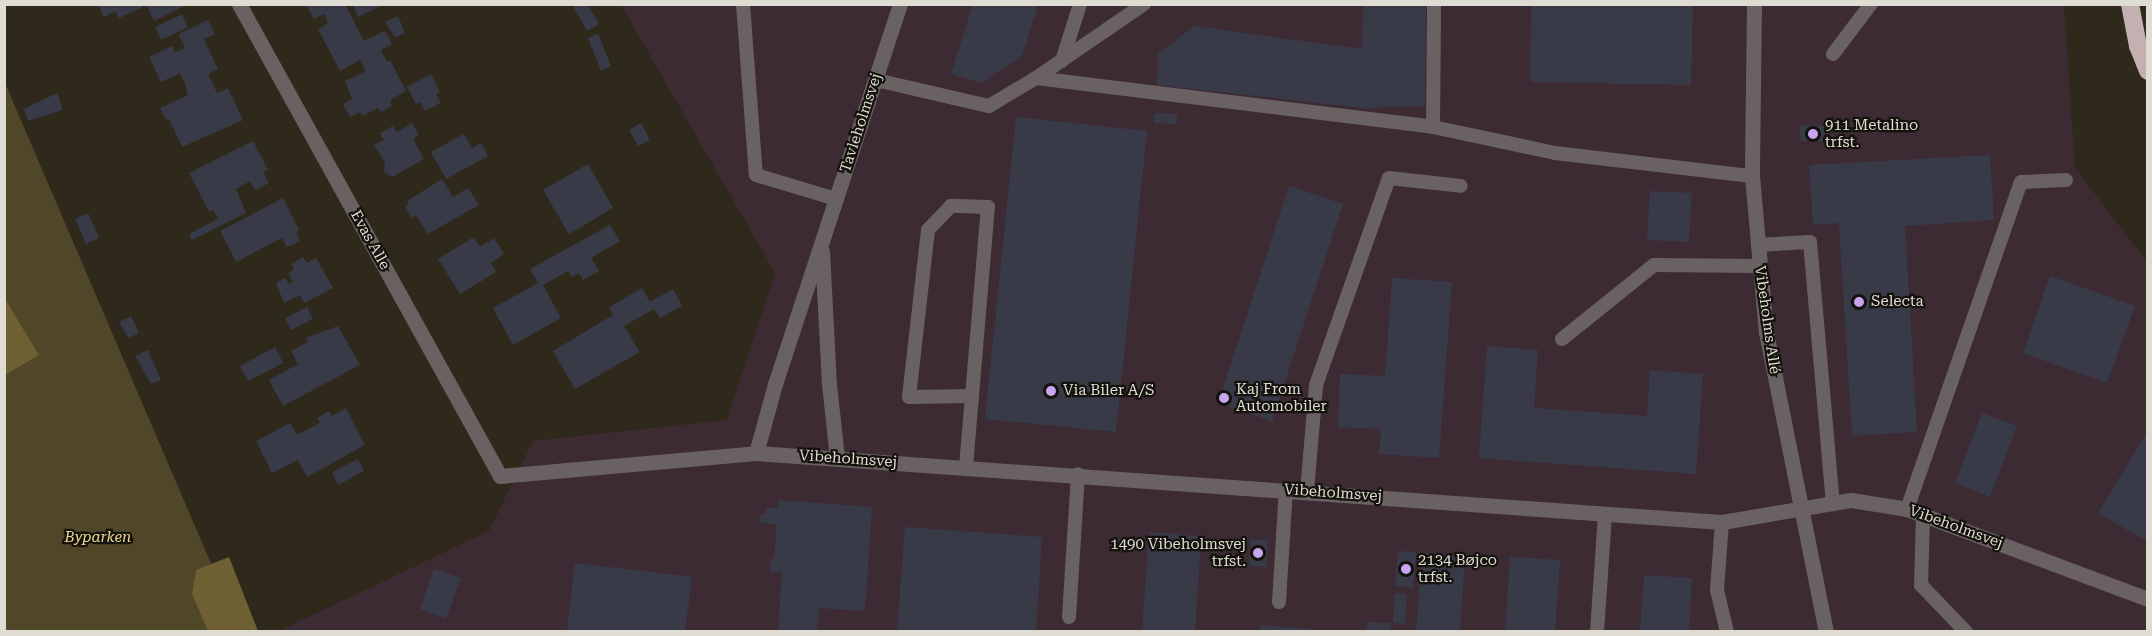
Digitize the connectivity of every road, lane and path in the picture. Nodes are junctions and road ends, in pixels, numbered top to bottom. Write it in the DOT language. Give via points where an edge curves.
graph roads {
  1 [pos="239,4"];
  2 [pos="743,4"];
  3 [pos="900,4"];
  4 [pos="1080,4"];
  5 [pos="1144,4"];
  6 [pos="1434,4"];
  7 [pos="1754,4"];
  8 [pos="1871,4"];
  9 [pos="2130,4"];
  10 [pos="1833,54"];
  11 [pos="1062,61"];
  12 [pos="2148,71"];
  13 [pos="1036,78"];
  14 [pos="876,80"];
  15 [pos="1433,127"];
  16 [pos="1752,176"];
  17 [pos="2066,180"];
  18 [pos="1461,186"];
  19 [pos="836,199"];
  20 [pos="822,242"];
  21 [pos="1758,245"];
  22 [pos="1759,266"];
  23 [pos="1562,339"];
  24 [pos="972,396"];
  25 [pos="756,453"];
  26 [pos="837,458"];
  27 [pos="966,467"];
  28 [pos="1078,474"];
  29 [pos="500,476"];
  30 [pos="1286,489"];
  31 [pos="1307,491"];
  32 [pos="1833,503"];
  33 [pos="1801,509"];
  34 [pos="1907,509"];
  35 [pos="1605,514"];
  36 [pos="1923,515"];
  37 [pos="1722,522"];
  38 [pos="2148,599"];
  39 [pos="1279,602"];
  40 [pos="1069,617"];
  41 [pos="1597,632"];
  42 [pos="1727,632"];
  43 [pos="1826,632"];
  44 [pos="1966,632"];
  1 -- 29 [label="street, Evas Alle"];
  2 -- 19 [label="lane" via="756,175"];
  3 -- 14 [label="street, Tavleholmsvej"];
  4 -- 11 [label="lane"];
  5 -- 11 [label="lane"];
  6 -- 15 [label="lane"];
  7 -- 16 [label="street, Vibeholms Allé"];
  8 -- 10 [label="lane"];
  9 -- 12 [label="highway" via="2138,46"];
  11 -- 13 [label="lane"];
  13 -- 14 [label="lane" via="989,106"];
  13 -- 15 [label="lane"];
  14 -- 19 [label="street, Tavleholmsvej"];
  15 -- 16 [label="lane" via="1555,153"];
  16 -- 21 [label="street, Vibeholms Allé"];
  17 -- 34 [label="lane" via="2021,182"];
  18 -- 31 [label="lane" via="1389,178 1316,386"];
  19 -- 20 [label="street, Tavleholmsvej"];
  20 -- 25 [label="street, Tavleholmsvej"];
  20 -- 26 [label="street, Tavleholmsvej"];
  21 -- 22 [label="street, Vibeholms Allé"];
  21 -- 32 [label="lane" via="1810,242"];
  22 -- 23 [label="lane" via="1654,265"];
  22 -- 33 [label="street, Vibeholms Allé" via="1766,332"];
  24 -- 24 [label="lane" via="988,207 951,206 928,230 909,397"];
  24 -- 27 [label="lane"];
  25 -- 26 [label="street, Vibeholmsvej"];
  25 -- 29 [label="street, Vibeholmsvej"];
  26 -- 27 [label="street, Vibeholmsvej"];
  27 -- 28 [label="street, Vibeholmsvej"];
  28 -- 30 [label="street, Vibeholmsvej"];
  28 -- 40 [label="lane"];
  30 -- 31 [label="street, Vibeholmsvej"];
  30 -- 39 [label="lane"];
  31 -- 35 [label="street, Vibeholmsvej"];
  32 -- 33 [label="street, Vibeholmsvej"];
  32 -- 34 [label="street, Vibeholmsvej" via="1851,500"];
  33 -- 37 [label="street, Vibeholmsvej"];
  33 -- 43 [label="street, Vibeholms Allé"];
  34 -- 36 [label="street, Vibeholmsvej"];
  35 -- 37 [label="street, Vibeholmsvej"];
  35 -- 41 [label="lane"];
  36 -- 38 [label="street, Vibeholmsvej"];
  36 -- 44 [label="lane" via="1920,585"];
  37 -- 42 [label="lane" via="1717,590"];
}
